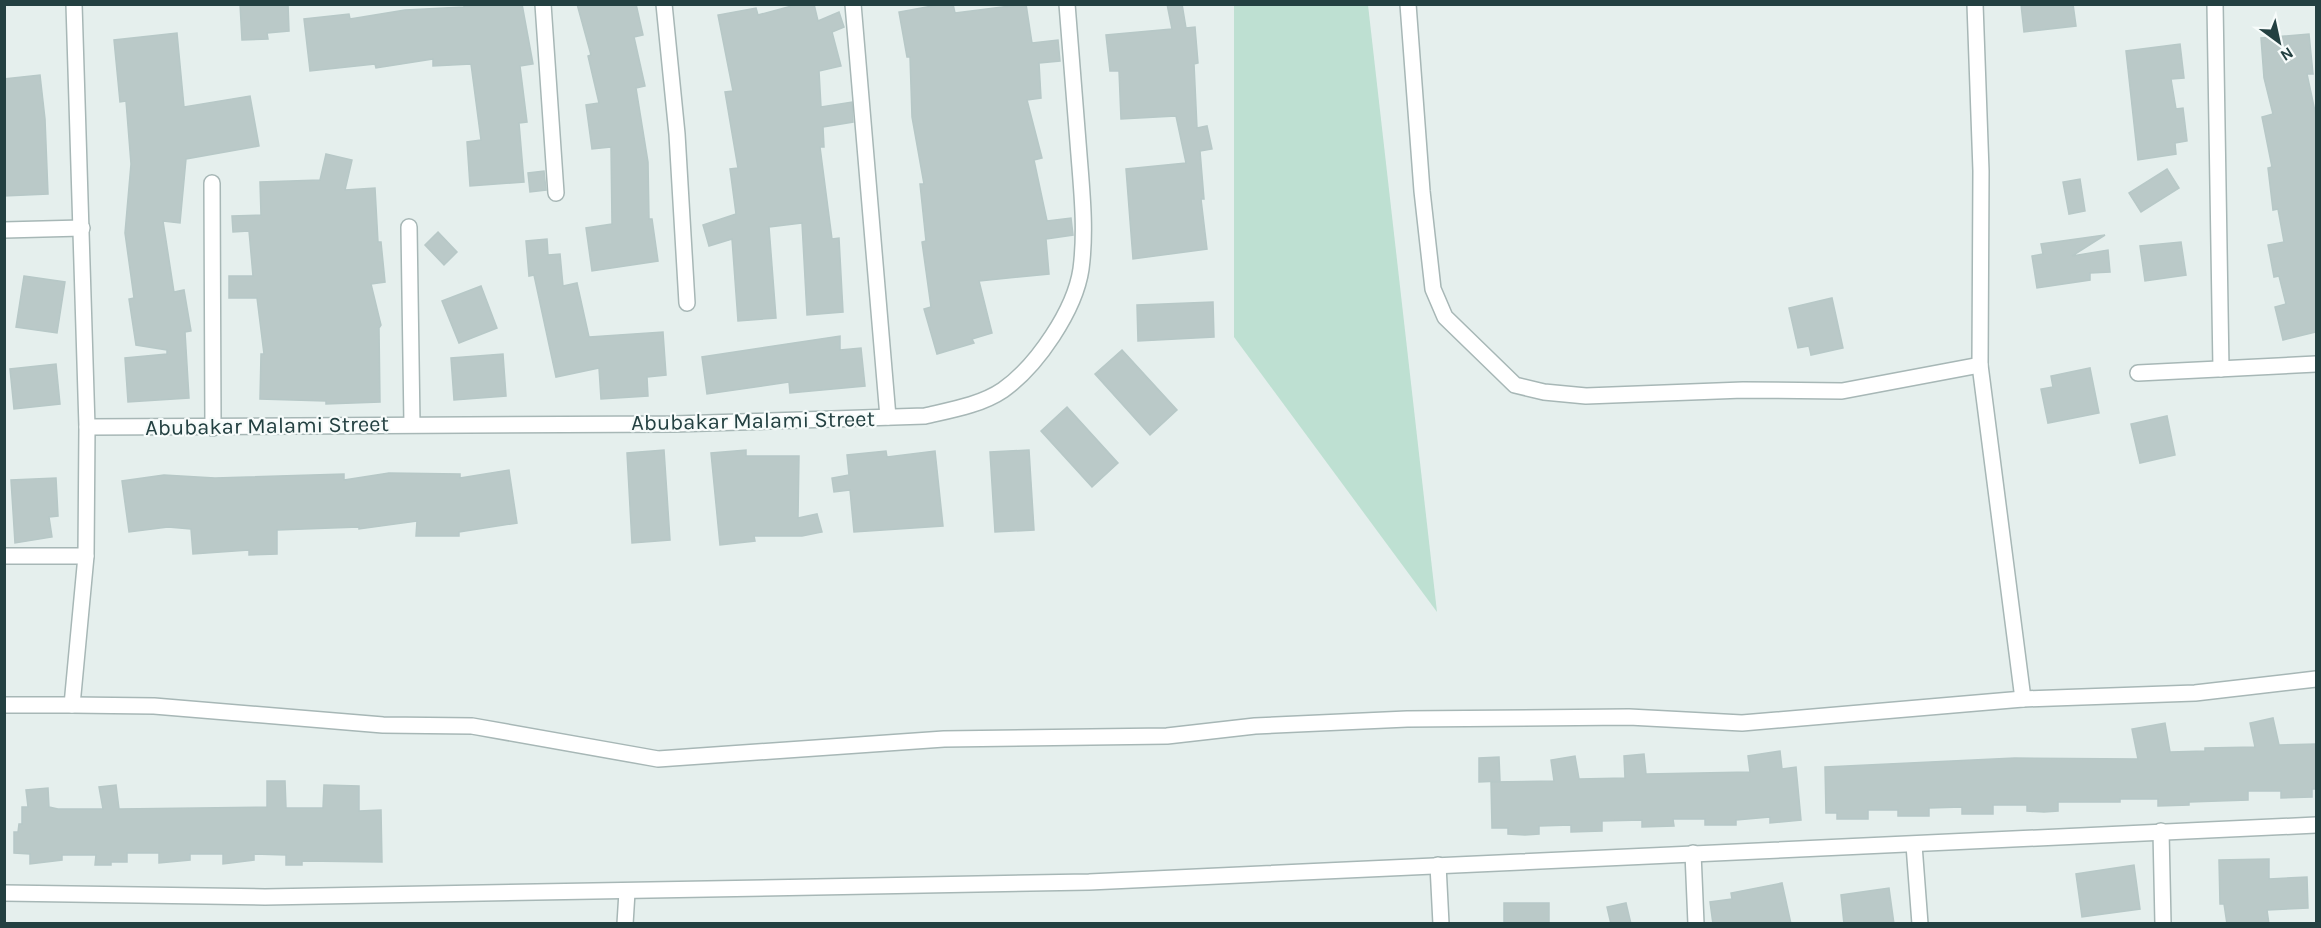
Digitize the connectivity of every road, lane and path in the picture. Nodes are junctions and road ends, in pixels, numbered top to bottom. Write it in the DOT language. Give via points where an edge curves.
graph roads {
  1 [pos="74,4"];
  2 [pos="543,4"];
  3 [pos="664,4"];
  4 [pos="853,4"];
  5 [pos="1067,4"];
  6 [pos="1408,4"];
  7 [pos="1975,4"];
  8 [pos="2215,4"];
  9 [pos="212,183"];
  10 [pos="555,193"];
  11 [pos="409,227"];
  12 [pos="82,228"];
  13 [pos="4,230"];
  14 [pos="687,303"];
  15 [pos="2316,364"];
  16 [pos="1980,365"];
  17 [pos="2221,369"];
  18 [pos="2138,373"];
  19 [pos="888,417"];
  20 [pos="412,424"];
  21 [pos="87,427"];
  22 [pos="213,428"];
  23 [pos="4,556"];
  24 [pos="86,556"];
  25 [pos="2316,679"];
  26 [pos="2023,699"];
  27 [pos="4,705"];
  28 [pos="72,705"];
  29 [pos="2316,825"];
  30 [pos="2161,831"];
  31 [pos="1914,844"];
  32 [pos="1693,853"];
  33 [pos="1438,865"];
  34 [pos="627,892"];
  35 [pos="4,893"];
  36 [pos="625,924"];
  37 [pos="1441,924"];
  38 [pos="1696,924"];
  39 [pos="1920,924"];
  40 [pos="2163,924"];
  1 -- 12 [label="street"];
  2 -- 10 [label="street"];
  3 -- 14 [label="street"];
  4 -- 19 [label="street"];
  5 -- 19 [label="street, Abubakar Malami Street" via="1084,226 1080,271 1069,303 1054,333 1029,367 1002,391 926,416"];
  6 -- 16 [label="street" via="1433,289 1445,317 1515,385 1586,396 1842,391"];
  7 -- 16 [label="street" via="1981,171"];
  8 -- 17 [label="street"];
  9 -- 22 [label="street"];
  11 -- 20 [label="street"];
  12 -- 13 [label="street"];
  12 -- 21 [label="street"];
  15 -- 17 [label="street"];
  16 -- 26 [label="street"];
  17 -- 18 [label="street"];
  19 -- 20 [label="street, Abubakar Malami Street" via="674,424"];
  20 -- 22 [label="street, Abubakar Malami Street"];
  21 -- 22 [label="street, Abubakar Malami Street"];
  21 -- 24 [label="street"];
  23 -- 24 [label="street"];
  24 -- 28 [label="street"];
  25 -- 26 [label="street" via="2195,693"];
  26 -- 28 [label="street" via="1742,723 1629,717 1407,718 1255,726 1167,736 944,739 658,759 472,726 383,725 154,706"];
  27 -- 28 [label="street"];
  29 -- 30 [label="street"];
  30 -- 31 [label="street"];
  30 -- 40 [label="street"];
  31 -- 32 [label="street"];
  31 -- 39 [label="street"];
  32 -- 33 [label="street"];
  32 -- 38 [label="street"];
  33 -- 34 [label="street" via="1089,882"];
  33 -- 37 [label="street"];
  34 -- 35 [label="street" via="265,897"];
  34 -- 36 [label="street"];
}
